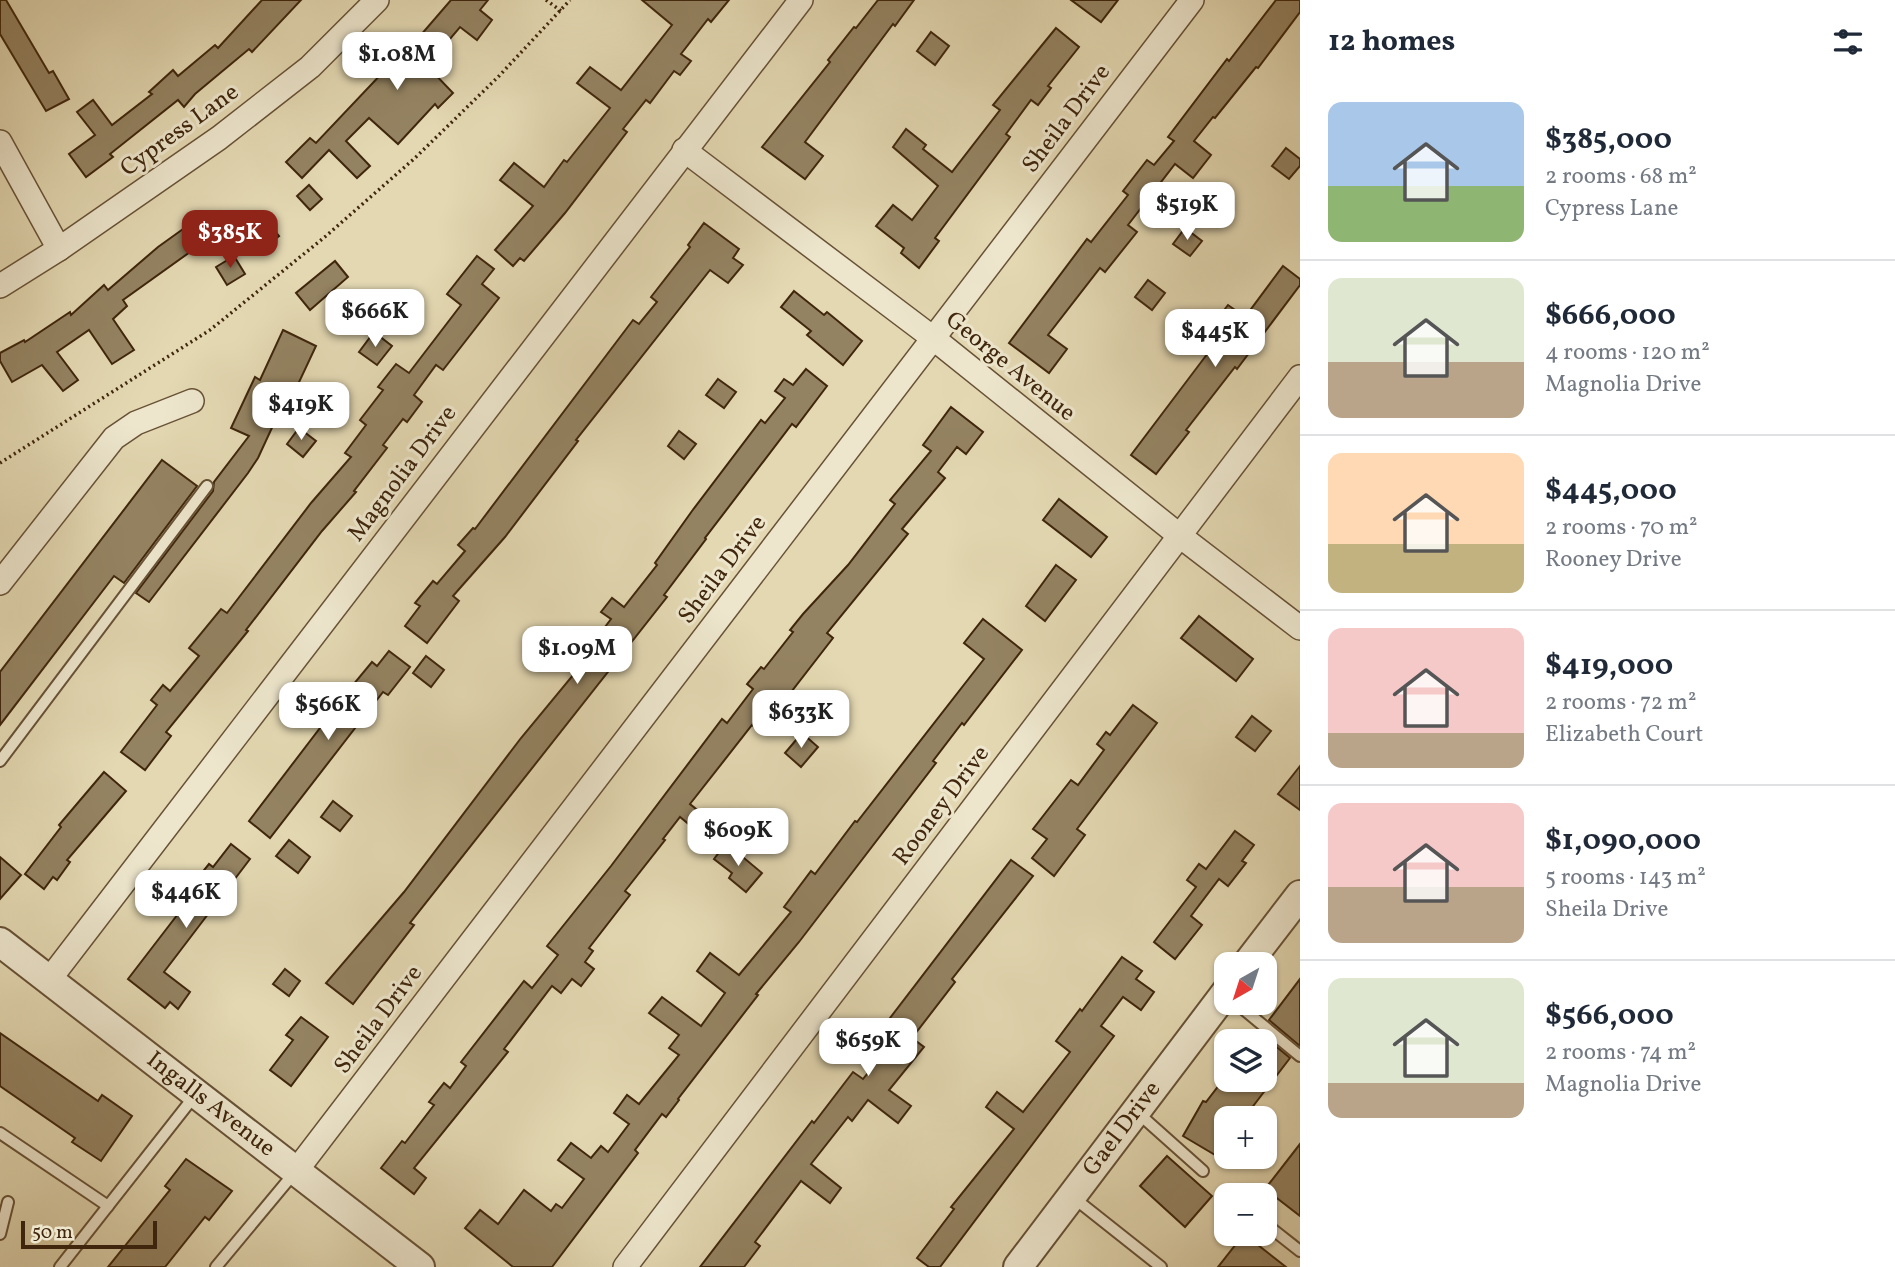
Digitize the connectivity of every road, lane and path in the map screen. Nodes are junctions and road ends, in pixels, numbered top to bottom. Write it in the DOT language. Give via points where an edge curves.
graph roads {
  1 [pos="377,0"];
  2 [pos="546,0"];
  3 [pos="570,0"];
  4 [pos="801,0"];
  5 [pos="1192,0"];
  6 [pos="561,11"];
  7 [pos="0,142"];
  8 [pos="684,150"];
  9 [pos="60,249"];
  10 [pos="0,285"];
  11 [pos="933,338"];
  12 [pos="1300,377"];
  13 [pos="192,401"];
  14 [pos="0,463"];
  15 [pos="207,486"];
  16 [pos="1180,536"];
  17 [pos="0,583"];
  18 [pos="1300,628"];
  19 [pos="0,761"];
  20 [pos="1300,895"];
  21 [pos="0,942"];
  22 [pos="1256,952"];
  23 [pos="49,980"];
  24 [pos="1214,1014"];
  25 [pos="1251,1015"];
  26 [pos="1300,1056"];
  27 [pos="196,1094"];
  28 [pos="1136,1111"];
  29 [pos="0,1133"];
  30 [pos="296,1171"];
  31 [pos="1203,1171"];
  32 [pos="1071,1196"];
  33 [pos="8,1202"];
  34 [pos="108,1206"];
  35 [pos="1277,1233"];
  36 [pos="0,1234"];
  37 [pos="1300,1251"];
  38 [pos="60,1267"];
  39 [pos="216,1267"];
  40 [pos="420,1267"];
  41 [pos="625,1267"];
  42 [pos="1018,1267"];
  43 [pos="1161,1267"];
  1 -- 9 [label="street, Cypress Lane" via="310,66 229,130"];
  2 -- 6 [label="path"];
  3 -- 6 [label="path"];
  4 -- 8 [label="street, Magnolia Drive"];
  5 -- 11 [label="street, Sheila Drive"];
  6 -- 14 [label="path" via="415,158 210,330"];
  7 -- 9 [label="street"];
  8 -- 11 [label="street, George Avenue"];
  8 -- 23 [label="street, Magnolia Drive"];
  9 -- 10 [label="street, Cypress Lane"];
  11 -- 16 [label="street, George Avenue"];
  11 -- 30 [label="street, Sheila Drive"];
  12 -- 16 [label="street, Rooney Drive"];
  13 -- 17 [label="street" via="114,438"];
  15 -- 19 [label="lane"];
  16 -- 18 [label="street, George Avenue"];
  16 -- 41 [label="street, Rooney Drive"];
  20 -- 22 [label="street"];
  21 -- 23 [label="street, Ingalls Avenue"];
  23 -- 27 [label="street, Ingalls Avenue"];
  24 -- 28 [label="street, Gael Drive"];
  25 -- 26 [label="lane"];
  27 -- 30 [label="street, Ingalls Avenue"];
  27 -- 34 [label="lane"];
  28 -- 31 [label="lane"];
  28 -- 32 [label="street, Gael Drive"];
  29 -- 34 [label="lane"];
  30 -- 39 [label="lane"];
  30 -- 40 [label="street, Ingalls Avenue"];
  32 -- 42 [label="street, Gael Drive"];
  32 -- 43 [label="lane"];
  33 -- 36 [label="lane"];
  34 -- 38 [label="lane"];
  35 -- 37 [label="lane"];
}
